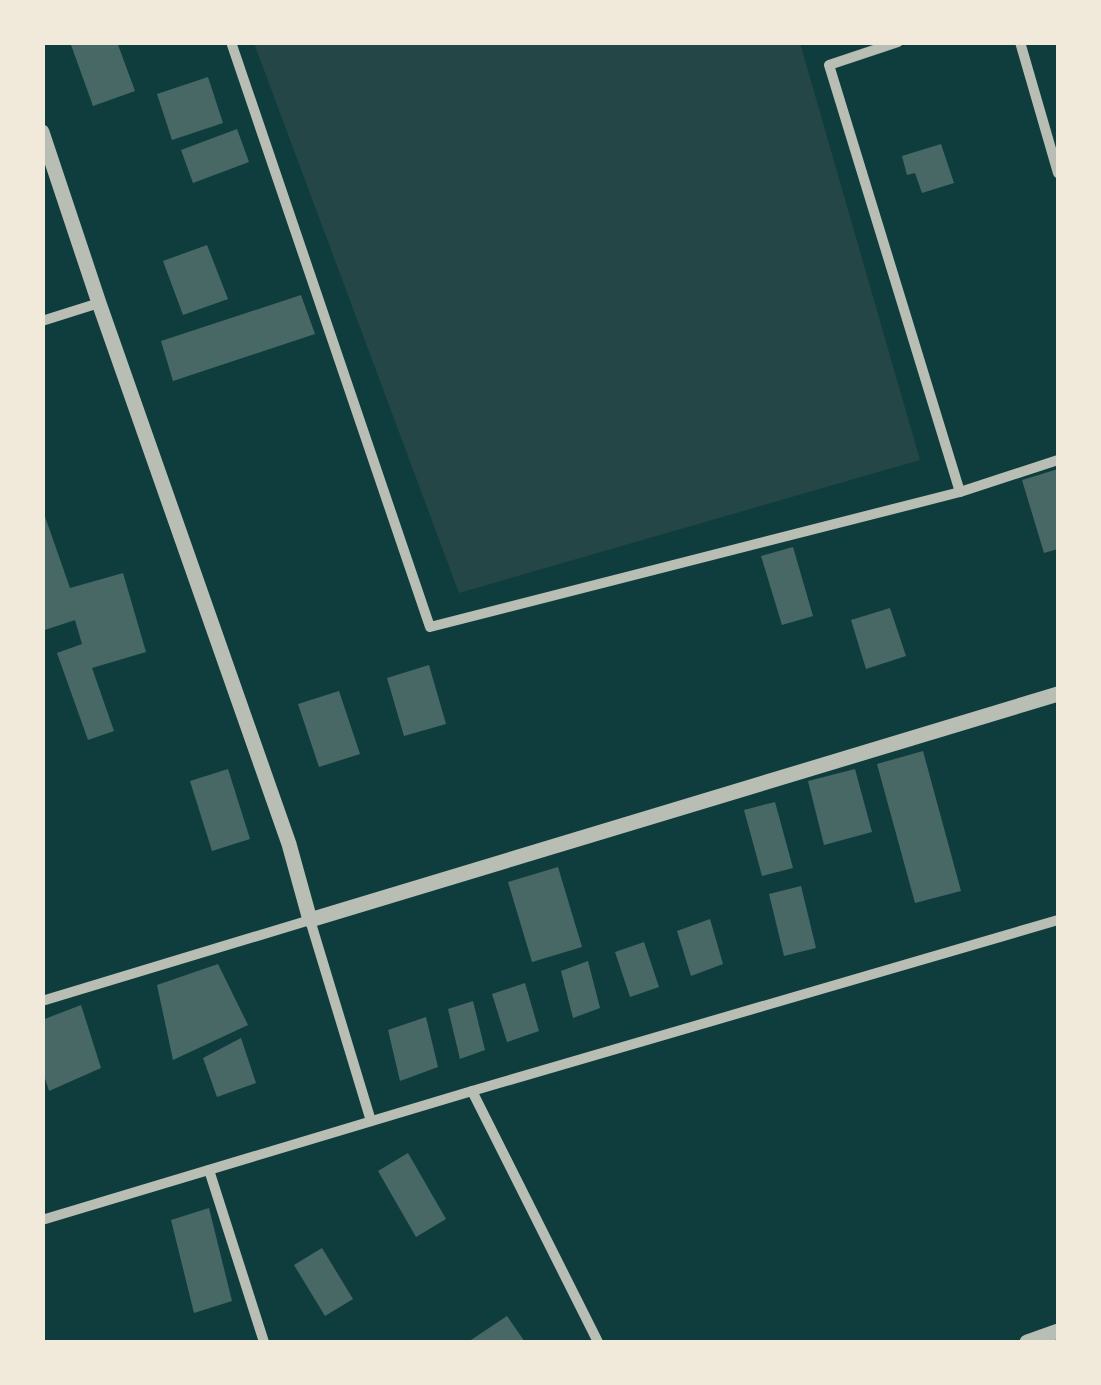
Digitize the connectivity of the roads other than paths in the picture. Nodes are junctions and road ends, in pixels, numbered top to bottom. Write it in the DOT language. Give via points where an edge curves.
graph roads {
  1 [pos="231,42"];
  2 [pos="898,42"];
  3 [pos="1020,42"];
  4 [pos="42,132"];
  5 [pos="1058,173"];
  6 [pos="99,302"];
  7 [pos="42,322"];
  8 [pos="1058,460"];
  9 [pos="960,492"];
  10 [pos="1058,694"];
  11 [pos="310,920"];
  12 [pos="1058,920"];
  13 [pos="42,1001"];
  14 [pos="472,1091"];
  15 [pos="371,1121"];
  16 [pos="209,1170"];
  17 [pos="42,1220"];
  18 [pos="1058,1331"];
  19 [pos="264,1342"];
  20 [pos="598,1342"];
  21 [pos="1027,1342"];
  1 -- 9 [label="street" via="430,627"];
  2 -- 9 [label="street" via="830,64"];
  3 -- 5 [label="street"];
  4 -- 6 [label="street"];
  6 -- 7 [label="street"];
  6 -- 11 [label="street"];
  8 -- 9 [label="street"];
  10 -- 11 [label="street"];
  11 -- 13 [label="street"];
  11 -- 15 [label="street"];
  12 -- 14 [label="street"];
  14 -- 15 [label="street"];
  14 -- 20 [label="street"];
  15 -- 16 [label="street"];
  16 -- 17 [label="street"];
  16 -- 19 [label="street"];
  18 -- 21 [label="street"];
}
